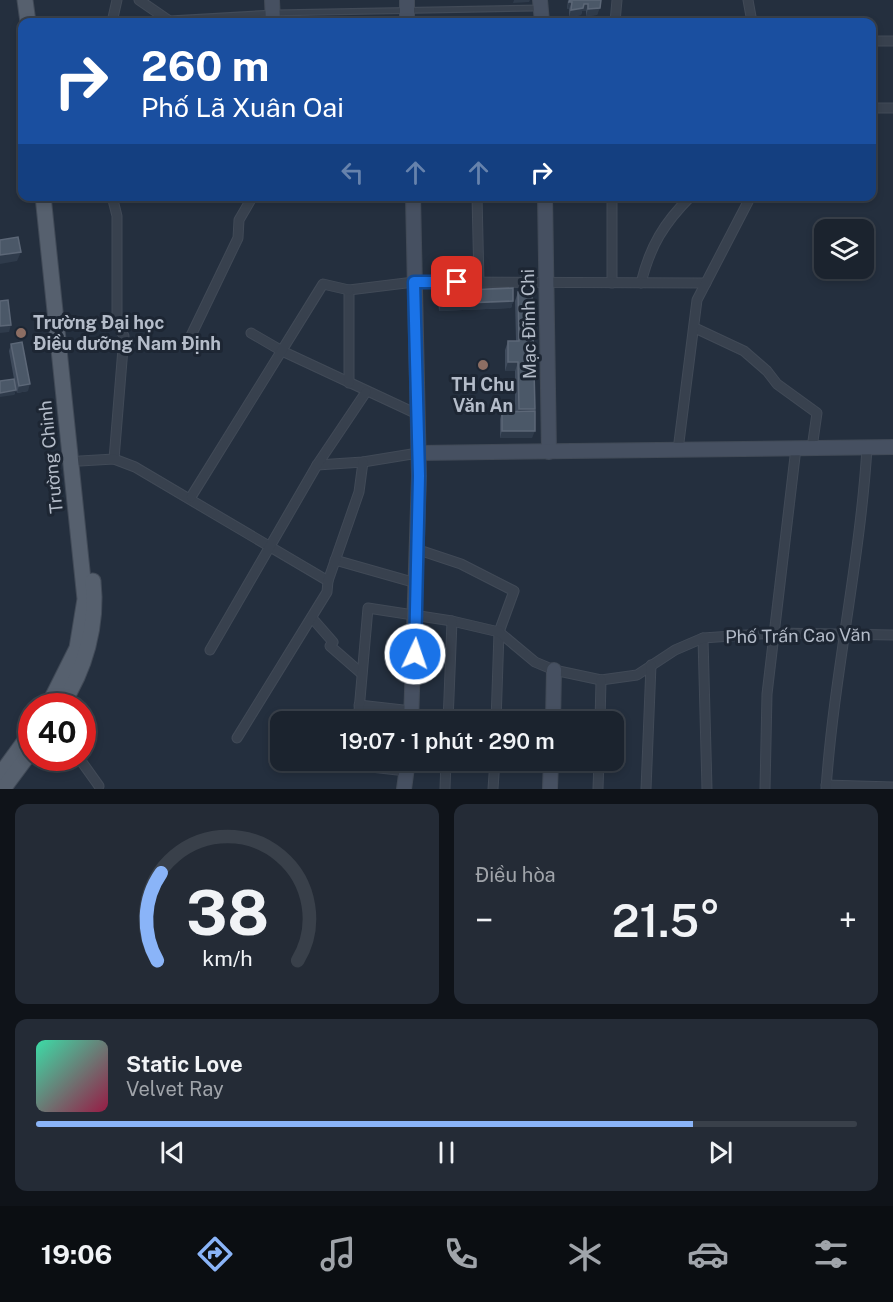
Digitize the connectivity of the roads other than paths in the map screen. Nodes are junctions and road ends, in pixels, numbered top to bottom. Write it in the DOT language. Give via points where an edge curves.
graph roads {
  1 [pos="25,0"];
  2 [pos="117,0"];
  3 [pos="139,0"];
  4 [pos="617,0"];
  5 [pos="748,0"];
  6 [pos="541,4"];
  7 [pos="407,11"];
  8 [pos="273,12"];
  9 [pos="27,18"];
  10 [pos="113,18"];
  11 [pos="164,18"];
  12 [pos="203,18"];
  13 [pos="615,18"];
  14 [pos="751,18"];
  15 [pos="876,41"];
  16 [pos="893,41"];
  17 [pos="876,108"];
  18 [pos="893,108"];
  19 [pos="44,201"];
  20 [pos="53,201"];
  21 [pos="113,201"];
  22 [pos="250,201"];
  23 [pos="413,201"];
  24 [pos="477,201"];
  25 [pos="545,201"];
  26 [pos="612,201"];
  27 [pos="686,201"];
  28 [pos="749,201"];
  29 [pos="414,282"];
  30 [pos="479,282"];
  31 [pos="546,282"];
  32 [pos="612,283"];
  33 [pos="641,283"];
  34 [pos="706,283"];
  35 [pos="349,290"];
  36 [pos="695,328"];
  37 [pos="251,333"];
  38 [pos="186,346"];
  39 [pos="282,351"];
  40 [pos="349,383"];
  41 [pos="366,392"];
  42 [pos="417,414"];
  43 [pos="893,447"];
  44 [pos="796,448"];
  45 [pos="812,448"];
  46 [pos="867,448"];
  47 [pos="678,450"];
  48 [pos="549,452"];
  49 [pos="418,453"];
  50 [pos="114,459"];
  51 [pos="80,461"];
  52 [pos="363,462"];
  53 [pos="317,465"];
  54 [pos="190,497"];
  55 [pos="269,547"];
  56 [pos="416,549"];
  57 [pos="335,560"];
  58 [pos="328,581"];
  59 [pos="416,583"];
  60 [pos="417,615"];
  61 [pos="312,618"];
  62 [pos="453,621"];
  63 [pos="499,632"];
  64 [pos="775,633"];
  65 [pos="843,635"];
  66 [pos="893,635"];
  67 [pos="703,638"];
  68 [pos="210,650"];
  69 [pos="651,665"];
  70 [pos="555,670"];
  71 [pos="361,673"];
  72 [pos="601,680"];
  73 [pos="54,693"];
  74 [pos="67,693"];
  75 [pos="360,705"];
  76 [pos="359,711"];
  77 [pos="388,711"];
  78 [pos="412,711"];
  79 [pos="449,711"];
  80 [pos="496,711"];
  81 [pos="553,711"];
  82 [pos="600,711"];
  83 [pos="237,738"];
  84 [pos="18,750"];
  85 [pos="18,769"];
  86 [pos="88,771"];
  87 [pos="406,771"];
  88 [pos="446,771"];
  89 [pos="495,771"];
  90 [pos="551,771"];
  91 [pos="598,771"];
  92 [pos="0,775"];
  93 [pos="99,786"];
  94 [pos="826,787"];
  95 [pos="893,787"];
  96 [pos="3,789"];
  97 [pos="404,789"];
  98 [pos="445,789"];
  99 [pos="494,789"];
  100 [pos="550,789"];
  101 [pos="598,789"];
  102 [pos="646,789"];
  103 [pos="707,789"];
  104 [pos="765,789"];
  1 -- 9 [label="main road"];
  2 -- 10 [label="street"];
  3 -- 11 [label="street"];
  4 -- 13 [label="street"];
  5 -- 14 [label="street"];
  6 -- 7 [label="lane"];
  7 -- 8 [label="lane"];
  8 -- 12 [label="lane"];
  15 -- 16 [label="street"];
  17 -- 18 [label="street"];
  19 -- 73 [label="main road, Trường Chinh" via="85,598 77,648"];
  20 -- 51 [label="main road, Trường Chinh"];
  21 -- 50 [label="street" via="117,216 117,324 124,336"];
  22 -- 38 [label="street"];
  23 -- 29 [label="street"];
  24 -- 30 [label="street"];
  25 -- 31 [label="street, Mạc Đĩnh Chi"];
  26 -- 32 [label="street"];
  27 -- 33 [label="street" via="656,239"];
  28 -- 34 [label="street"];
  29 -- 30 [label="street"];
  29 -- 35 [label="street"];
  29 -- 42 [label="street"];
  30 -- 31 [label="street"];
  31 -- 32 [label="street"];
  31 -- 48 [label="street, Mạc Đĩnh Chi"];
  32 -- 33 [label="street"];
  33 -- 34 [label="street"];
  34 -- 36 [label="street" via="697,300"];
  35 -- 39 [label="street" via="323,284"];
  35 -- 40 [label="street"];
  36 -- 45 [label="street" via="744,351 777,384 817,413"];
  36 -- 47 [label="street"];
  37 -- 39 [label="street"];
  39 -- 40 [label="street"];
  39 -- 54 [label="street"];
  40 -- 41 [label="street"];
  41 -- 42 [label="street"];
  41 -- 53 [label="street"];
  42 -- 49 [label="street"];
  43 -- 46 [label="street"];
  44 -- 45 [label="street"];
  44 -- 47 [label="street"];
  44 -- 64 [label="street"];
  45 -- 46 [label="street"];
  46 -- 65 [label="street" via="863,515"];
  47 -- 48 [label="street"];
  48 -- 49 [label="street"];
  49 -- 52 [label="street"];
  49 -- 56 [label="street"];
  50 -- 51 [label="street"];
  50 -- 54 [label="street" via="135,466"];
  51 -- 74 [label="main road, Trường Chinh" via="95,603 87,653"];
  52 -- 53 [label="street"];
  52 -- 57 [label="street" via="359,492"];
  53 -- 55 [label="street"];
  54 -- 55 [label="street"];
  55 -- 58 [label="street"];
  55 -- 68 [label="street"];
  56 -- 59 [label="street"];
  56 -- 63 [label="street" via="460,564 514,591"];
  57 -- 58 [label="street"];
  57 -- 59 [label="street"];
  58 -- 61 [label="street" via="327,592"];
  59 -- 60 [label="street"];
  60 -- 62 [label="street"];
  60 -- 71 [label="street" via="368,609"];
  60 -- 78 [label="street"];
  61 -- 71 [label="street" via="333,642 330,646"];
  61 -- 83 [label="street"];
  62 -- 63 [label="street"];
  62 -- 79 [label="street"];
  63 -- 70 [label="street" via="535,662"];
  63 -- 80 [label="street"];
  64 -- 65 [label="street, Phố Trấn Cao Văn"];
  64 -- 67 [label="street, Phố Trấn Cao Văn"];
  64 -- 104 [label="street" via="767,694"];
  65 -- 66 [label="street, Phố Trấn Cao Văn"];
  65 -- 94 [label="street"];
  67 -- 69 [label="street, Phố Trấn Cao Văn"];
  67 -- 103 [label="street"];
  69 -- 72 [label="street, Phố Trấn Cao Văn" via="637,675"];
  69 -- 102 [label="street"];
  70 -- 72 [label="street"];
  70 -- 81 [label="street"];
  71 -- 75 [label="street"];
  72 -- 82 [label="street"];
  75 -- 76 [label="street"];
  75 -- 77 [label="street"];
  84 -- 92 [label="main road"];
  85 -- 96 [label="main road"];
  86 -- 93 [label="street"];
  87 -- 97 [label="street"];
  88 -- 98 [label="street"];
  89 -- 99 [label="street"];
  90 -- 100 [label="street"];
  91 -- 101 [label="street"];
  94 -- 95 [label="street"];
}
